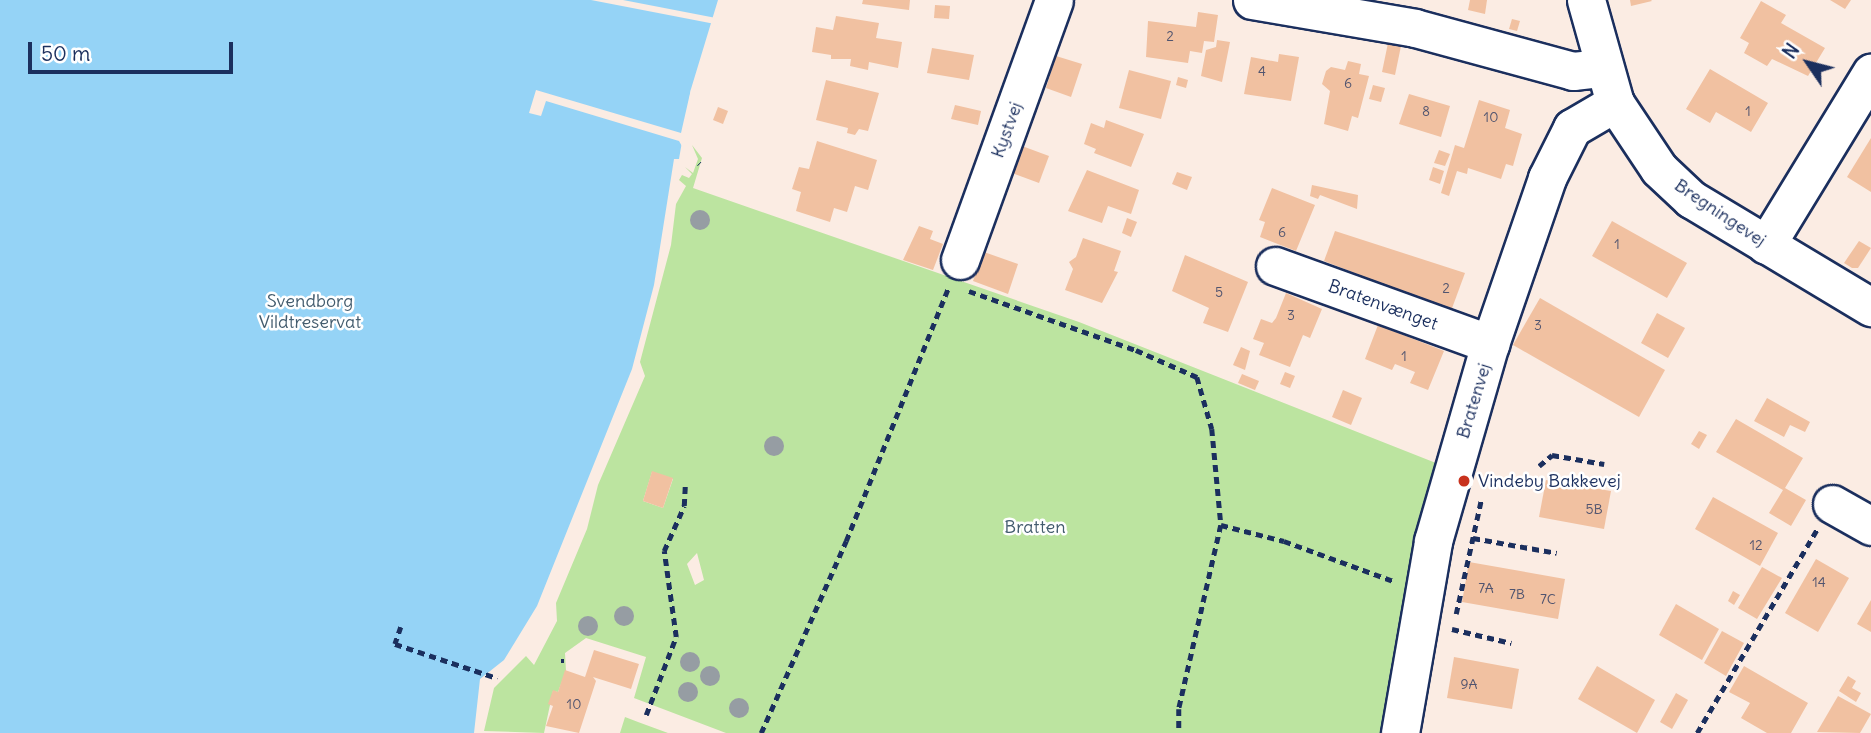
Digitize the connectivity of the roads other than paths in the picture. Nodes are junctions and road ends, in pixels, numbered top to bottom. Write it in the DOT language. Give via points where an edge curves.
graph roads {
  1 [pos="1054,0"];
  2 [pos="1252,0"];
  3 [pos="1586,0"];
  4 [pos="1602,68"];
  5 [pos="1871,74"];
  6 [pos="1615,103"];
  7 [pos="1766,245"];
  8 [pos="1275,266"];
  9 [pos="956,269"];
  10 [pos="1871,307"];
  11 [pos="1490,344"];
  12 [pos="1832,504"];
  13 [pos="1871,526"];
  14 [pos="1400,733"];
  1 -- 9 [label="street, Kystvej"];
  2 -- 4 [label="street" via="1415,28 1573,71"];
  3 -- 4 [label="street, Bregningevej"];
  4 -- 6 [label="street, Bregningevej"];
  5 -- 7 [label="street"];
  6 -- 7 [label="street, Bregningevej" via="1643,151 1675,185"];
  6 -- 11 [label="street, Bratenvej" via="1580,120 1564,138"];
  7 -- 10 [label="street, Bregningevej"];
  8 -- 11 [label="street, Bratenvænget"];
  11 -- 14 [label="street, Bratenvej" via="1423,588"];
  12 -- 13 [label="street"];
}
